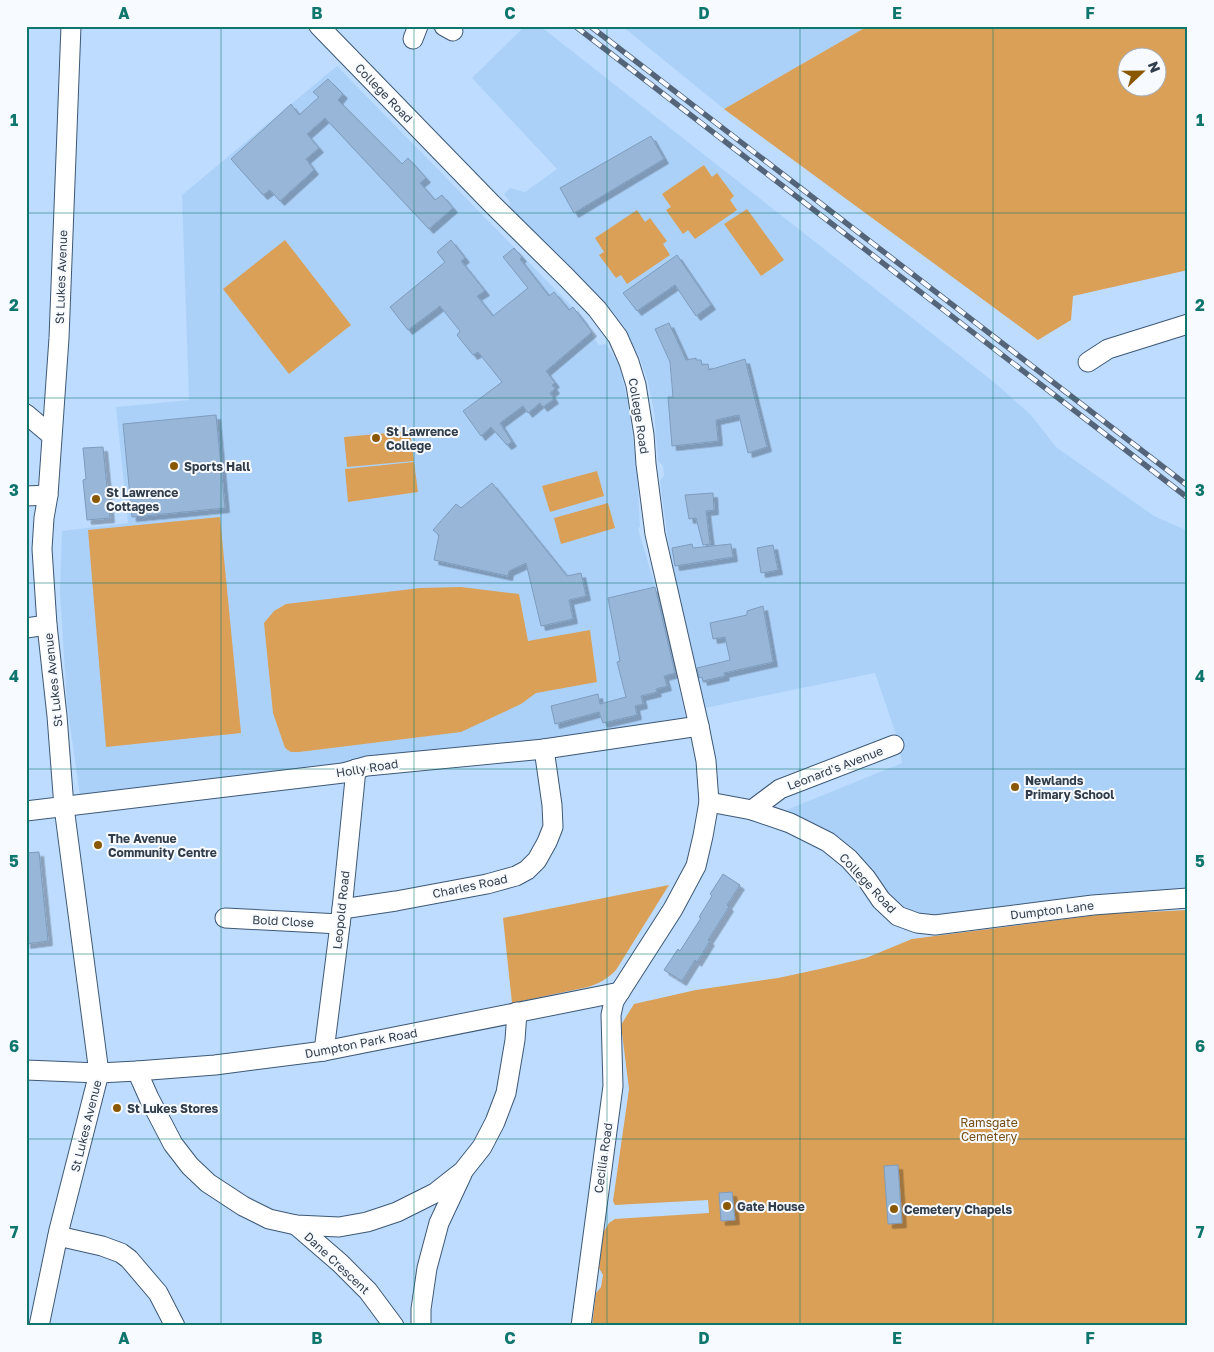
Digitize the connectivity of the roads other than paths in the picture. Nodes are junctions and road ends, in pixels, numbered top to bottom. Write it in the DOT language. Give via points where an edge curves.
graph roads {
  1 [pos="71,26"];
  2 [pos="319,26"];
  3 [pos="1188,324"];
  4 [pos="1088,362"];
  5 [pos="26,414"];
  6 [pos="51,435"];
  7 [pos="48,495"];
  8 [pos="26,496"];
  9 [pos="47,625"];
  10 [pos="26,628"];
  11 [pos="699,726"];
  12 [pos="894,745"];
  13 [pos="544,749"];
  14 [pos="356,769"];
  15 [pos="709,802"];
  16 [pos="64,807"];
  17 [pos="752,810"];
  18 [pos="26,811"];
  19 [pos="1188,898"];
  20 [pos="341,916"];
  21 [pos="225,918"];
  22 [pos="917,923"];
  23 [pos="620,992"];
  24 [pos="516,1012"];
  25 [pos="324,1051"];
  26 [pos="26,1070"];
  27 [pos="138,1071"];
  28 [pos="99,1073"];
  29 [pos="463,1171"];
  30 [pos="296,1225"];
  31 [pos="58,1236"];
  32 [pos="39,1326"];
  33 [pos="175,1326"];
  34 [pos="394,1326"];
  35 [pos="421,1326"];
  36 [pos="581,1326"];
  1 -- 6 [label="street, St Lukes Avenue" via="59,338"];
  2 -- 11 [label="street, College Road" via="567,278 618,337 636,385 655,534"];
  3 -- 4 [label="street" via="1108,349"];
  5 -- 6 [label="street"];
  6 -- 7 [label="street, St Lukes Avenue"];
  7 -- 8 [label="street"];
  7 -- 9 [label="street, St Lukes Avenue" via="42,549"];
  9 -- 10 [label="street"];
  9 -- 16 [label="street, St Lukes Avenue"];
  11 -- 13 [label="street, Holly Road"];
  11 -- 15 [label="street, College Road"];
  12 -- 17 [label="street, Leonard's Avenue" via="780,789"];
  13 -- 14 [label="street, Holly Road"];
  13 -- 20 [label="street, Charles Road" via="553,827 547,842 527,870 488,884 396,901"];
  14 -- 16 [label="street, Holly Road"];
  14 -- 20 [label="street, Leopold Road"];
  15 -- 17 [label="street, College Road"];
  15 -- 23 [label="street, College Road" via="696,866"];
  16 -- 18 [label="street, Holly Road"];
  16 -- 28 [label="street, St Lukes Avenue"];
  17 -- 22 [label="street, College Road" via="828,842 849,859 898,916"];
  19 -- 22 [label="street, Dumpton Lane" via="1093,905 935,925"];
  20 -- 21 [label="street, Bold Close"];
  20 -- 25 [label="street, Leopold Road"];
  23 -- 24 [label="street, Dumpton Park Road"];
  23 -- 36 [label="street, Cecilia Road" via="610,1015 613,1086"];
  24 -- 25 [label="street, Dumpton Park Road"];
  24 -- 29 [label="street, Dane Crescent" via="506,1093 482,1147"];
  25 -- 27 [label="street, Dumpton Park Road"];
  26 -- 28 [label="street, Dumpton Park Road"];
  27 -- 28 [label="street, Dumpton Park Road"];
  27 -- 30 [label="street, Dane Crescent" via="173,1144 208,1184 269,1219"];
  28 -- 31 [label="street, St Lukes Avenue"];
  29 -- 30 [label="street, Dane Crescent" via="435,1193 397,1212 367,1222 339,1227"];
  29 -- 35 [label="street, Dane Crescent" via="438,1223 427,1268"];
  30 -- 34 [label="street, Dane Crescent" via="368,1291"];
  31 -- 32 [label="street, St Lukes Avenue"];
  31 -- 33 [label="street" via="102,1246 129,1259 158,1293"];
}
